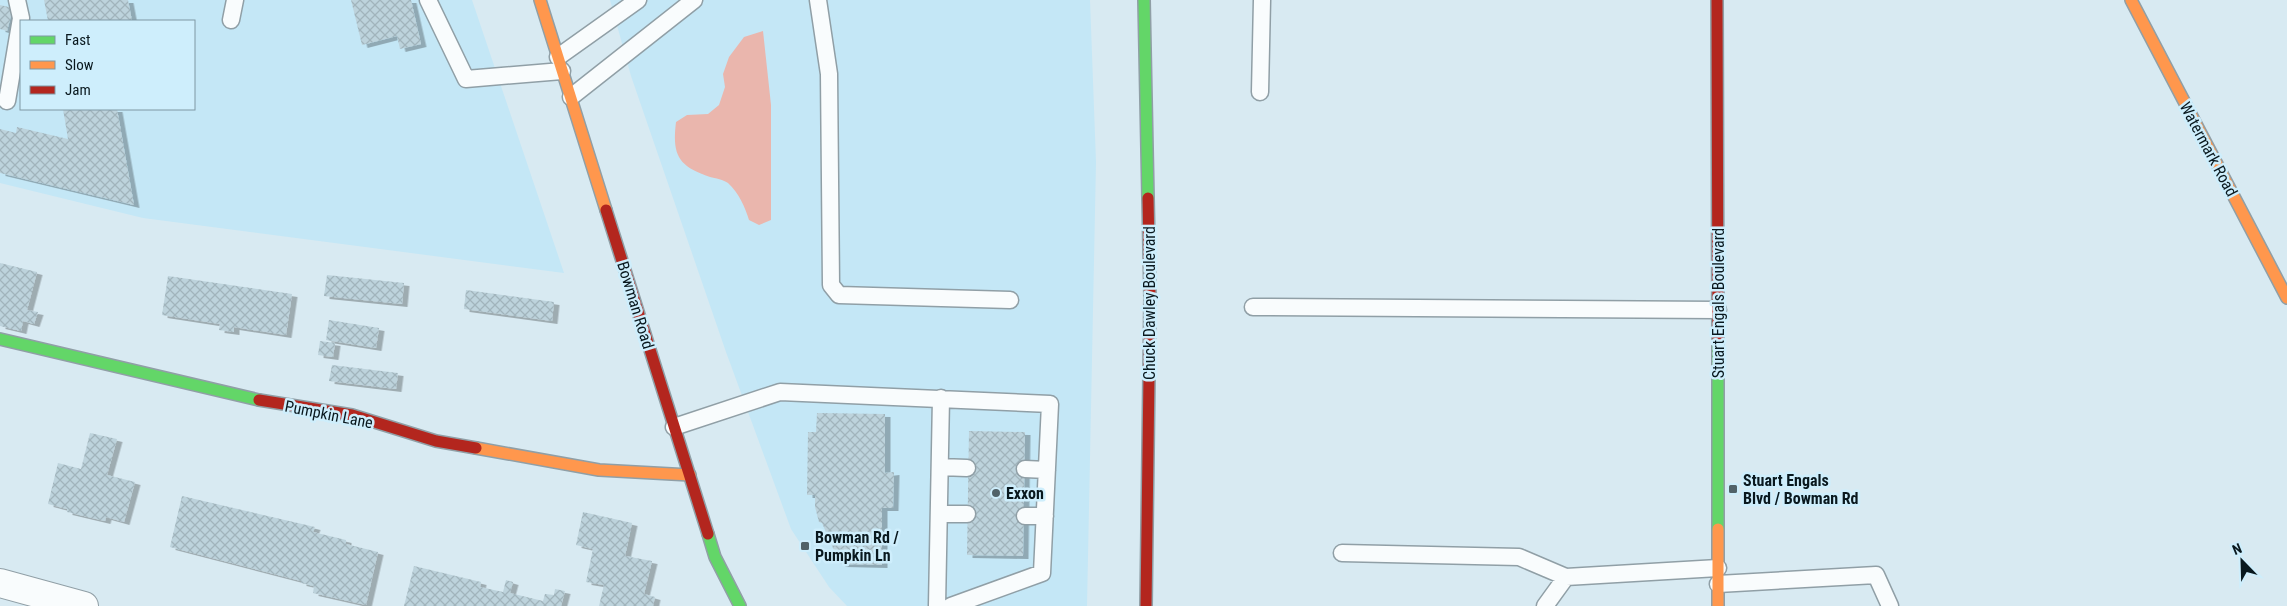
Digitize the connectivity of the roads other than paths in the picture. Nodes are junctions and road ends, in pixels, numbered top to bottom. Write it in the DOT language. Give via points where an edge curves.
graph roads {
  1 [pos="17,0"];
  2 [pos="235,0"];
  3 [pos="428,0"];
  4 [pos="540,0"];
  5 [pos="638,0"];
  6 [pos="694,0"];
  7 [pos="818,0"];
  8 [pos="1144,0"];
  9 [pos="1262,0"];
  10 [pos="1717,0"];
  11 [pos="2130,0"];
  12 [pos="21,20"];
  13 [pos="231,20"];
  14 [pos="20,24"];
  15 [pos="560,64"];
  16 [pos="1260,92"];
  17 [pos="570,97"];
  18 [pos="6,102"];
  19 [pos="2287,298"];
  20 [pos="1010,300"];
  21 [pos="1253,307"];
  22 [pos="1718,310"];
  23 [pos="0,339"];
  24 [pos="941,398"];
  25 [pos="674,427"];
  26 [pos="940,467"];
  27 [pos="967,468"];
  28 [pos="1025,469"];
  29 [pos="1047,470"];
  30 [pos="690,475"];
  31 [pos="940,514"];
  32 [pos="967,514"];
  33 [pos="1025,516"];
  34 [pos="1045,516"];
  35 [pos="1342,553"];
  36 [pos="1566,576"];
  37 [pos="1718,576"];
  38 [pos="0,583"];
  39 [pos="1548,604"];
  40 [pos="84,606"];
  41 [pos="740,606"];
  42 [pos="937,606"];
  43 [pos="951,606"];
  44 [pos="1146,606"];
  45 [pos="1718,606"];
  46 [pos="1890,606"];
  1 -- 12 [label="lane"];
  2 -- 13 [label="lane"];
  3 -- 15 [label="lane" via="466,79"];
  4 -- 15 [label="street, Bowman Road"];
  5 -- 15 [label="lane"];
  6 -- 17 [label="lane"];
  7 -- 20 [label="lane" via="829,74 831,285 839,295"];
  8 -- 44 [label="street, Chuck Dawley Boulevard" via="1150,297"];
  9 -- 16 [label="lane"];
  10 -- 22 [label="street, Stuart Engals Boulevard"];
  11 -- 19 [label="street, Watermark Road"];
  14 -- 18 [label="lane"];
  15 -- 17 [label="street, Bowman Road"];
  17 -- 25 [label="street, Bowman Road"];
  21 -- 22 [label="lane"];
  22 -- 37 [label="street, Stuart Engals Boulevard"];
  23 -- 30 [label="street, Pumpkin Lane" via="273,403 352,415 436,441 599,470"];
  24 -- 25 [label="lane" via="780,392"];
  24 -- 26 [label="lane"];
  24 -- 29 [label="lane" via="1050,404"];
  25 -- 30 [label="street, Bowman Road"];
  26 -- 27 [label="lane"];
  26 -- 31 [label="lane"];
  28 -- 29 [label="lane"];
  29 -- 34 [label="lane"];
  30 -- 41 [label="street, Bowman Road" via="715,557"];
  31 -- 32 [label="lane"];
  31 -- 42 [label="lane"];
  33 -- 34 [label="lane"];
  34 -- 43 [label="lane" via="1042,574"];
  35 -- 36 [label="lane" via="1519,557"];
  36 -- 37 [label="lane"];
  36 -- 39 [label="lane"];
  37 -- 45 [label="street, Stuart Engals Boulevard"];
  37 -- 46 [label="lane" via="1876,575"];
  38 -- 40 [label="street"];
}
